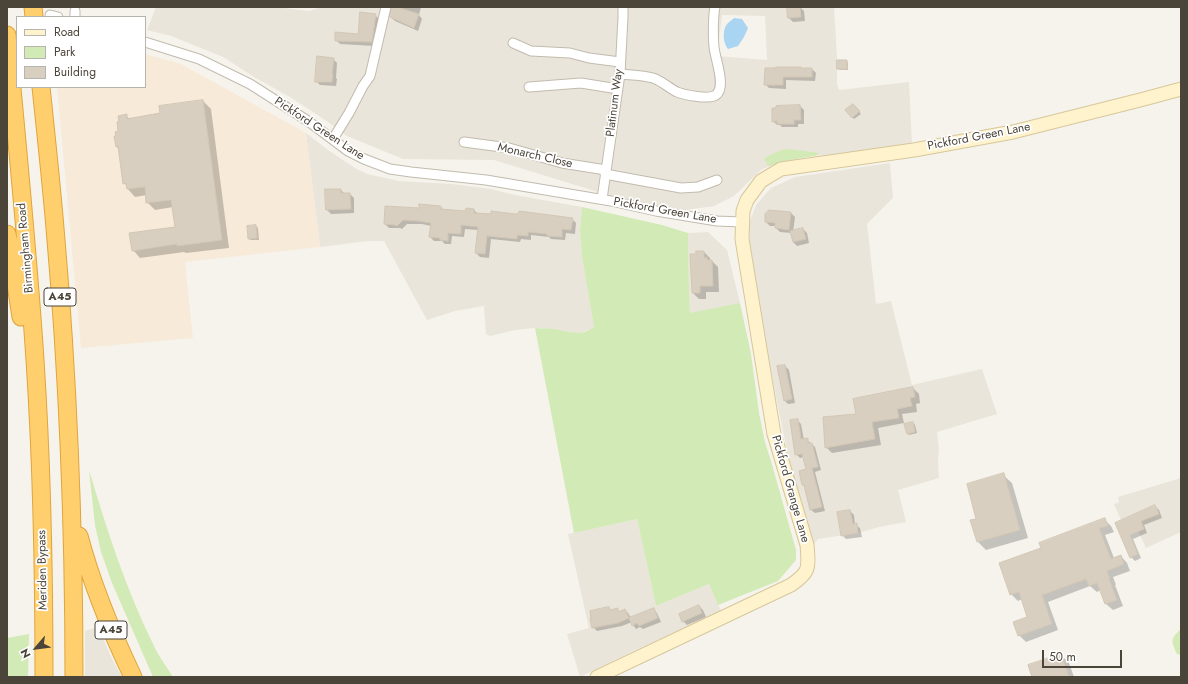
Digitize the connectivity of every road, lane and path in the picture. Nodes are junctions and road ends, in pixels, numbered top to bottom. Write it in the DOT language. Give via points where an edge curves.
graph roads {
  1 [pos="33,7"];
  2 [pos="386,7"];
  3 [pos="623,7"];
  4 [pos="715,7"];
  5 [pos="47,16"];
  6 [pos="7,35"];
  7 [pos="146,42"];
  8 [pos="513,43"];
  9 [pos="620,62"];
  10 [pos="620,74"];
  11 [pos="529,87"];
  12 [pos="41,88"];
  13 [pos="1181,88"];
  14 [pos="618,89"];
  15 [pos="333,139"];
  16 [pos="464,142"];
  17 [pos="606,172"];
  18 [pos="717,180"];
  19 [pos="602,199"];
  20 [pos="742,222"];
  21 [pos="7,234"];
  22 [pos="39,436"];
  23 [pos="40,462"];
  24 [pos="72,507"];
  25 [pos="44,677"];
  26 [pos="74,677"];
  27 [pos="133,677"];
  28 [pos="597,677"];
  1 -- 5 [label="highway"];
  2 -- 15 [label="street" via="370,76"];
  3 -- 9 [label="street, Platinum Way"];
  4 -- 10 [label="street" via="713,45 720,86 716,95 710,97 678,92 652,78"];
  6 -- 22 [label="highway, Birmingham Road / A45"];
  7 -- 15 [label="street, Pickford Green Lane" via="199,59 250,84"];
  8 -- 9 [label="street" via="531,51 570,53"];
  9 -- 10 [label="street, Platinum Way"];
  10 -- 14 [label="street, Platinum Way"];
  11 -- 14 [label="street" via="581,83"];
  12 -- 24 [label="highway, A45" via="55,228"];
  13 -- 20 [label="street, Pickford Green Lane" via="1014,132 914,150 781,169 761,181 754,190 747,200"];
  14 -- 17 [label="street, Platinum Way"];
  15 -- 19 [label="street, Pickford Green Lane" via="348,151 390,169 486,180"];
  16 -- 17 [label="street, Monarch Close" via="509,148"];
  17 -- 18 [label="street, Monarch Close" via="681,188 698,187"];
  17 -- 19 [label="street, Platinum Way"];
  19 -- 20 [label="street, Pickford Green Lane" via="716,221"];
  20 -- 28 [label="street, Pickford Grange Lane" via="742,239 774,434 807,545 807,571 791,585"];
  21 -- 22 [label="highway"];
  22 -- 23 [label="highway, Birmingham Road / A45"];
  23 -- 25 [label="highway, Meriden Bypass / A45"];
  24 -- 26 [label="highway, A45"];
  24 -- 27 [label="highway, A45" via="93,582 109,626"];
}
